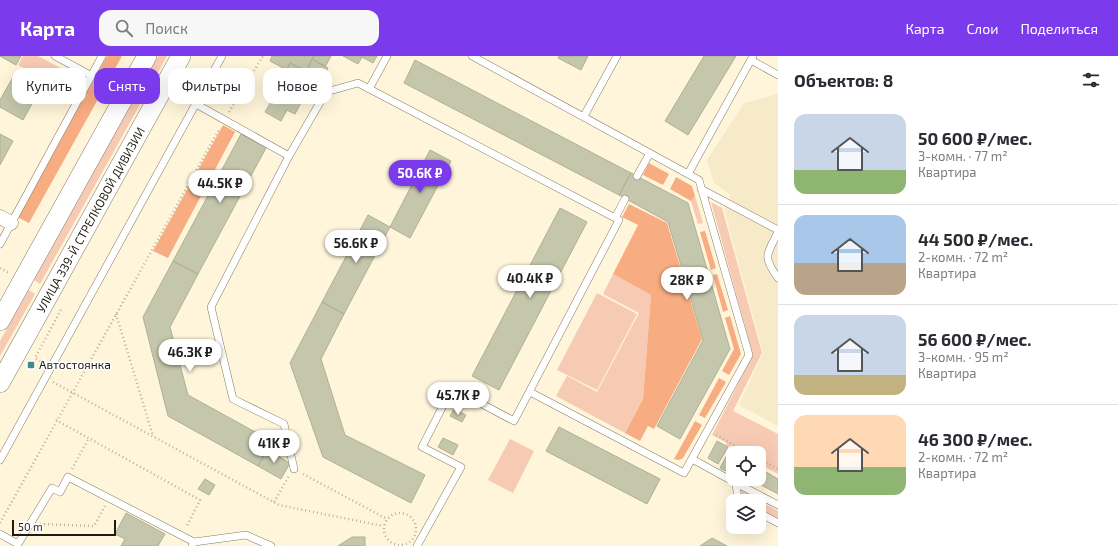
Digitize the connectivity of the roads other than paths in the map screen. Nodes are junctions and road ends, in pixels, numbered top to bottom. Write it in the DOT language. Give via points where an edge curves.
graph roads {
  1 [pos="55,56"];
  2 [pos="102,56"];
  3 [pos="147,56"];
  4 [pos="181,56"];
  5 [pos="222,56"];
  6 [pos="387,56"];
  7 [pos="472,56"];
  8 [pos="617,56"];
  9 [pos="752,58"];
  10 [pos="216,68"];
  11 [pos="778,75"];
  12 [pos="92,76"];
  13 [pos="370,89"];
  14 [pos="196,104"];
  15 [pos="584,116"];
  16 [pos="650,153"];
  17 [pos="289,156"];
  18 [pos="688,174"];
  19 [pos="638,176"];
  20 [pos="701,189"];
  21 [pos="625,199"];
  22 [pos="615,218"];
  23 [pos="6,220"];
  24 [pos="778,231"];
  25 [pos="0,244"];
  26 [pos="778,278"];
  27 [pos="0,321"];
  28 [pos="0,383"];
  29 [pos="530,392"];
  30 [pos="692,459"];
  31 [pos="0,460"];
  32 [pos="294,469"];
  33 [pos="726,478"];
  34 [pos="742,486"];
  35 [pos="778,505"];
  36 [pos="766,517"];
  37 [pos="778,523"];
  38 [pos="0,534"];
  39 [pos="192,544"];
  40 [pos="18,545"];
  41 [pos="271,546"];
  42 [pos="417,546"];
  1 -- 12 [label="lane"];
  2 -- 12 [label="lane"];
  3 -- 27 [label="main road"];
  4 -- 28 [label="main road, УЛИЦА 339-Й СТРЕЛКОВОЙ ДИВИЗИИ"];
  5 -- 10 [label="lane"];
  6 -- 13 [label="lane"];
  7 -- 15 [label="lane"];
  8 -- 15 [label="lane"];
  9 -- 11 [label="lane"];
  9 -- 18 [label="lane"];
  12 -- 23 [label="lane"];
  13 -- 17 [label="lane" via="358,83 326,92"];
  13 -- 22 [label="lane"];
  14 -- 17 [label="lane"];
  14 -- 31 [label="lane"];
  15 -- 16 [label="lane"];
  16 -- 18 [label="lane"];
  16 -- 19 [label="lane"];
  17 -- 32 [label="lane" via="211,308 233,399 284,424"];
  18 -- 20 [label="lane" via="699,180"];
  20 -- 24 [label="lane"];
  20 -- 30 [label="lane" via="749,355"];
  21 -- 22 [label="lane"];
  22 -- 29 [label="lane" via="619,220"];
  23 -- 25 [label="lane"];
  24 -- 26 [label="lane" via="766,256"];
  29 -- 30 [label="lane" via="684,474"];
  29 -- 42 [label="lane" via="514,421 452,388 422,447 460,467"];
  30 -- 33 [label="lane"];
  34 -- 35 [label="lane"];
  36 -- 37 [label="lane"];
  38 -- 40 [label="lane"];
  39 -- 40 [label="lane" via="182,536 68,477 60,492 52,488"];
  39 -- 41 [label="lane" via="246,535"];
}
